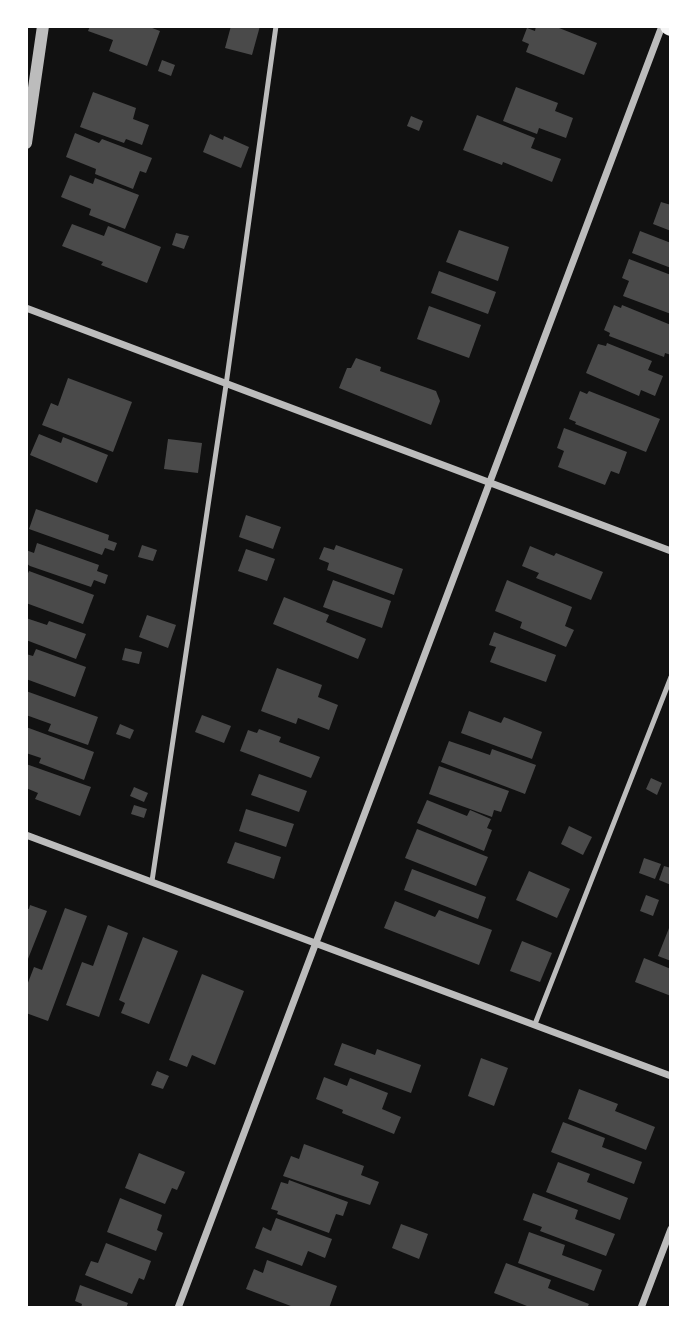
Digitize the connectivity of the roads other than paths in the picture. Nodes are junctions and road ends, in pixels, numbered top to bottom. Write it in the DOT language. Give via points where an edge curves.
graph roads {
  1 [pos="43,26"];
  2 [pos="276,26"];
  3 [pos="662,26"];
  4 [pos="26,143"];
  5 [pos="26,308"];
  6 [pos="226,385"];
  7 [pos="491,482"];
  8 [pos="671,551"];
  9 [pos="671,677"];
  10 [pos="26,835"];
  11 [pos="152,881"];
  12 [pos="316,942"];
  13 [pos="535,1024"];
  14 [pos="671,1076"];
  15 [pos="671,1229"];
  16 [pos="178,1308"];
  17 [pos="641,1308"];
  1 -- 4 [label="street"];
  2 -- 6 [label="lane"];
  3 -- 7 [label="street"];
  5 -- 6 [label="street"];
  6 -- 7 [label="street"];
  6 -- 11 [label="lane"];
  7 -- 8 [label="street"];
  7 -- 12 [label="street"];
  9 -- 13 [label="lane"];
  10 -- 11 [label="street"];
  11 -- 12 [label="street"];
  12 -- 13 [label="street"];
  12 -- 16 [label="street"];
  13 -- 14 [label="street"];
  15 -- 17 [label="street"];
}
